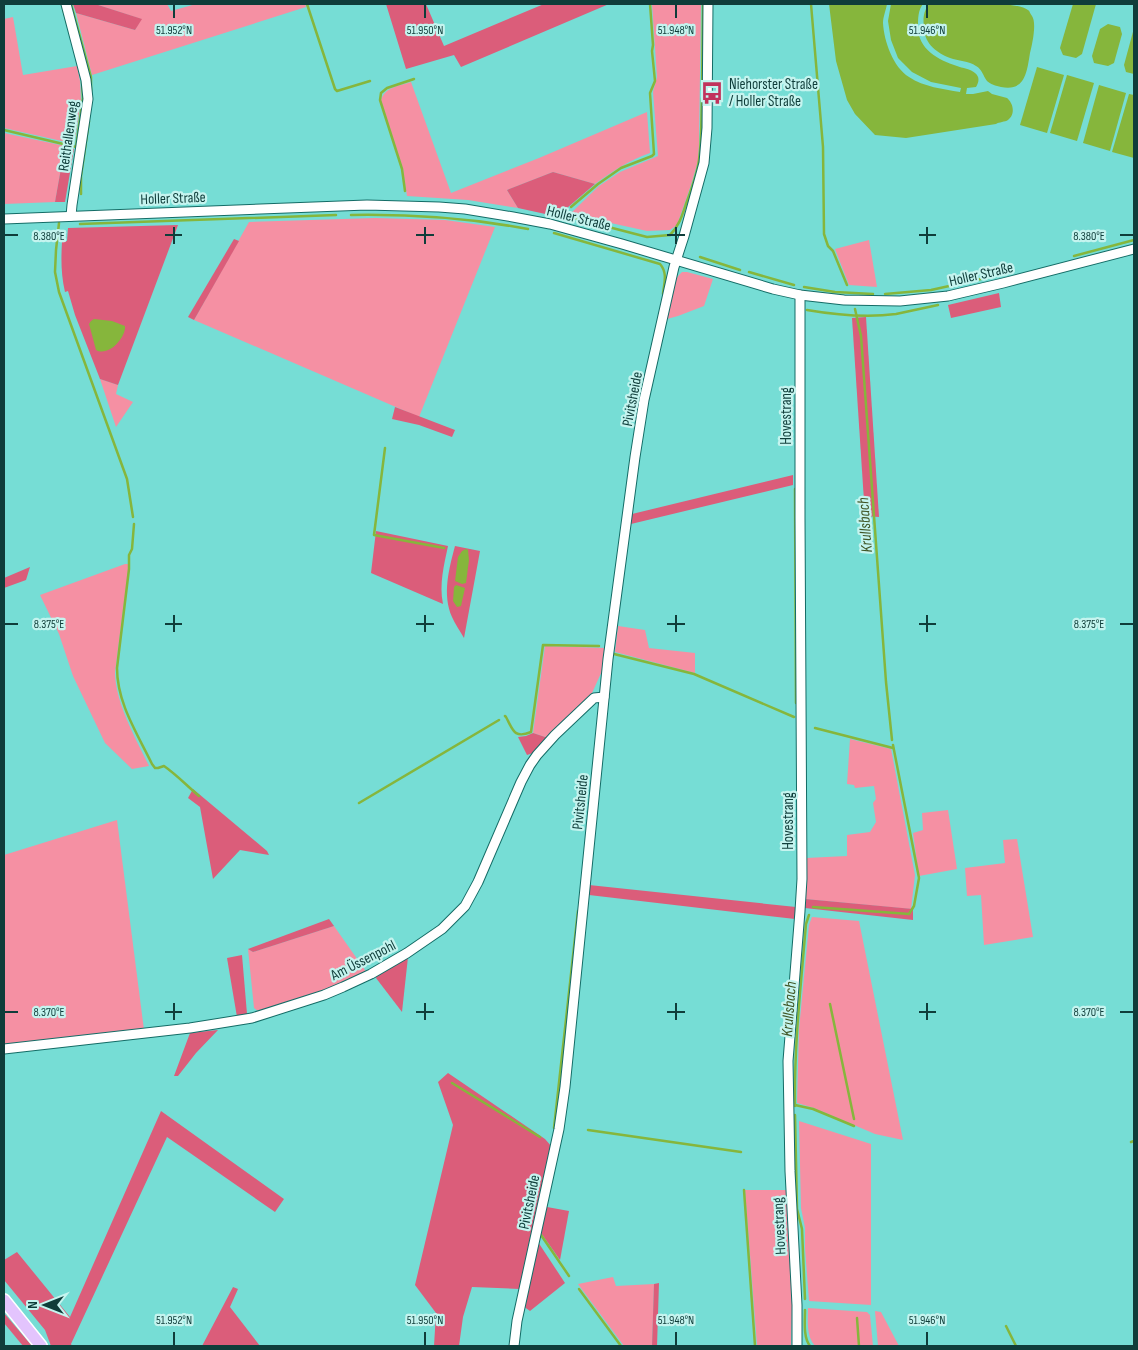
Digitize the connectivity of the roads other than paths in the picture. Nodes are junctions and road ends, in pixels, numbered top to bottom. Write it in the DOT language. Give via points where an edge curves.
graph roads {
  1 [pos="66,4"];
  2 [pos="708,4"];
  3 [pos="71,216"];
  4 [pos="4,219"];
  5 [pos="1134,249"];
  6 [pos="676,260"];
  7 [pos="800,295"];
  8 [pos="604,697"];
  9 [pos="4,1049"];
  10 [pos="4,1300"];
  11 [pos="41,1346"];
  12 [pos="514,1346"];
  13 [pos="797,1346"];
  1 -- 3 [label="street, Reithallenweg" via="88,99"];
  2 -- 6 [label="street, Pivitsheide" via="704,163"];
  3 -- 4 [label="street, Holler Straße"];
  3 -- 6 [label="street, Holler Straße" via="351,205 439,207 550,224"];
  5 -- 7 [label="street, Holler Straße" via="932,298 879,302"];
  6 -- 7 [label="street, Holler Straße"];
  6 -- 8 [label="street, Pivitsheide" via="644,400"];
  7 -- 13 [label="street, Hovestrang" via="802,879 788,1062"];
  8 -- 9 [label="street, Am Üssenpohl" via="594,698 537,755 521,782 465,906 442,929 407,953 324,995 252,1018"];
  8 -- 12 [label="street, Pivitsheide" via="565,1086"];
  10 -- 11 [label="main road"];
}
